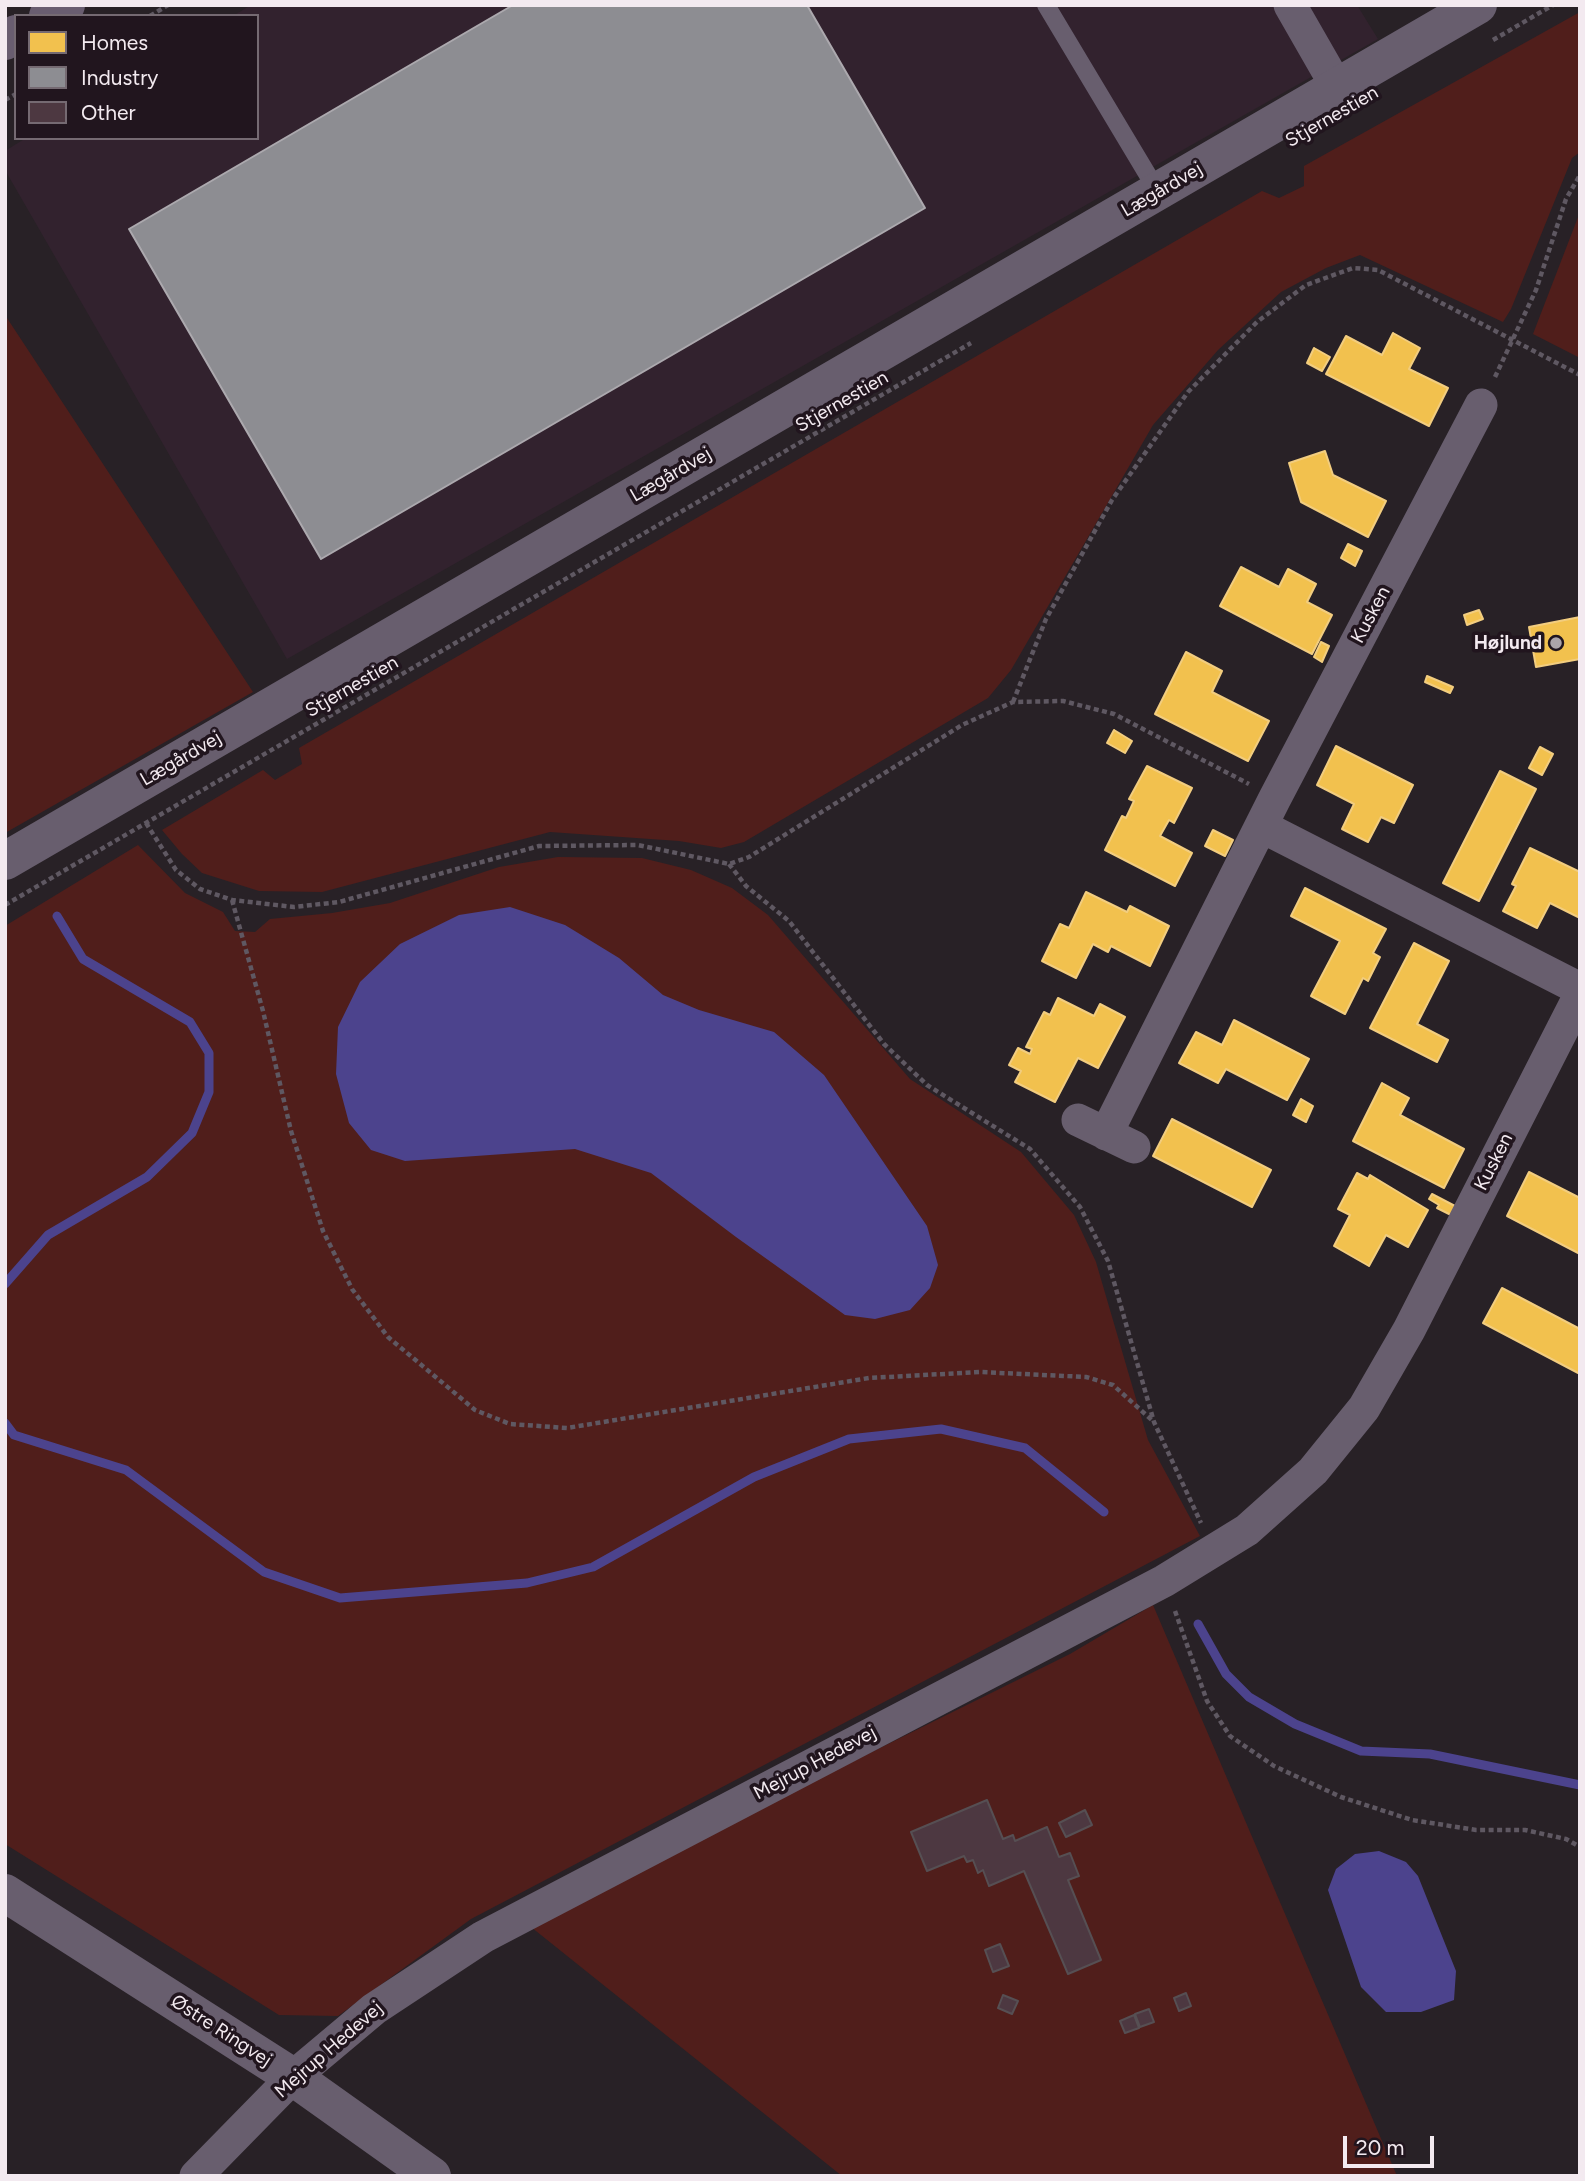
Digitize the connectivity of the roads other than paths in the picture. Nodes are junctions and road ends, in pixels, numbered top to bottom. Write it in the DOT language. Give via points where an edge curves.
graph roads {
  1 [pos="1046,5"];
  2 [pos="1290,5"];
  3 [pos="1478,5"];
  4 [pos="1337,87"];
  5 [pos="1158,192"];
  6 [pos="1481,405"];
  7 [pos="1268,812"];
  8 [pos="5,861"];
  9 [pos="1580,989"];
  10 [pos="1580,995"];
  11 [pos="1106,1134"];
  12 [pos="1409,1330"];
  13 [pos="5,1893"];
  14 [pos="293,2077"];
  15 [pos="196,2176"];
  16 [pos="432,2176"];
  1 -- 5 [label="lane"];
  2 -- 4 [label="street"];
  3 -- 4 [label="street, Lægårdvej"];
  4 -- 5 [label="street, Lægårdvej"];
  5 -- 8 [label="street, Lægårdvej"];
  6 -- 7 [label="street, Kusken"];
  7 -- 9 [label="street"];
  7 -- 11 [label="street, Kusken"];
  10 -- 12 [label="street, Kusken"];
  12 -- 14 [label="street, Mejrup Hedevej" via="1364,1408 1313,1471 1247,1530 1164,1581 483,1937 374,2008"];
  13 -- 14 [label="street, Østre Ringvej"];
  14 -- 15 [label="street, Mejrup Hedevej"];
  14 -- 16 [label="street, Østre Ringvej"];
}
